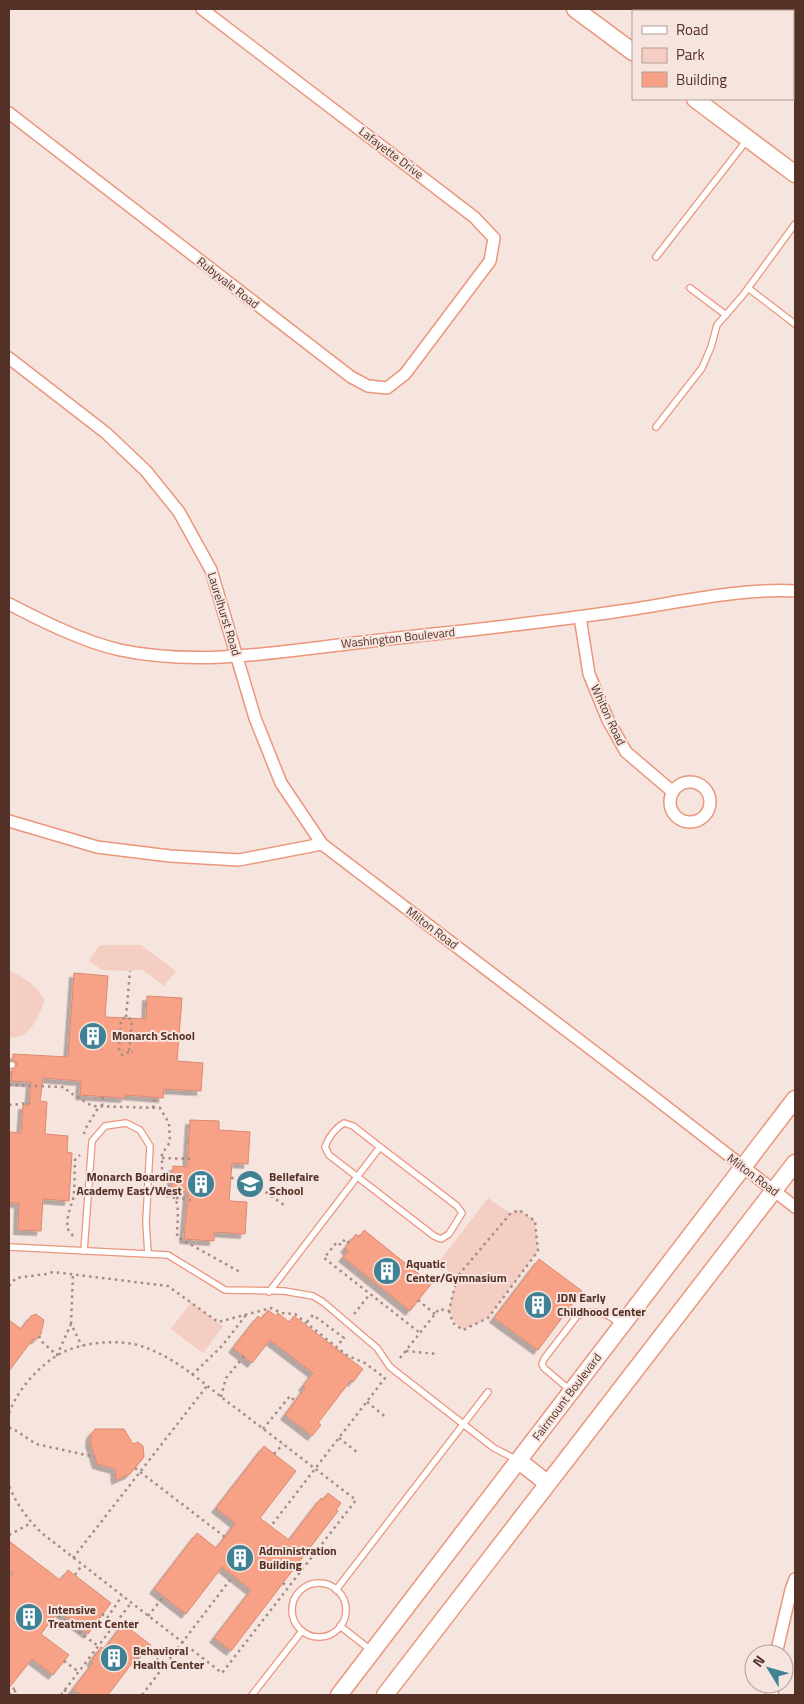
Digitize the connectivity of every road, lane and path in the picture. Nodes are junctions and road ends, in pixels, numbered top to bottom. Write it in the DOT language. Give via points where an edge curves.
graph roads {
  1 [pos="202,9"];
  2 [pos="575,9"];
  3 [pos="632,51"];
  4 [pos="696,100"];
  5 [pos="9,113"];
  6 [pos="748,138"];
  7 [pos="795,174"];
  8 [pos="795,224"];
  9 [pos="656,257"];
  10 [pos="690,288"];
  11 [pos="748,288"];
  12 [pos="726,314"];
  13 [pos="795,324"];
  14 [pos="442,325"];
  15 [pos="9,358"];
  16 [pos="656,427"];
  17 [pos="795,591"];
  18 [pos="9,604"];
  19 [pos="580,618"];
  20 [pos="237,656"];
  21 [pos="673,792"];
  22 [pos="9,820"];
  23 [pos="322,844"];
  24 [pos="130,971"];
  25 [pos="126,1017"];
  26 [pos="102,1097"];
  27 [pos="155,1097"];
  28 [pos="795,1099"];
  29 [pos="30,1103"];
  30 [pos="9,1105"];
  31 [pos="153,1108"];
  32 [pos="84,1137"];
  33 [pos="380,1147"];
  34 [pos="83,1153"];
  35 [pos="162,1158"];
  36 [pos="194,1159"];
  37 [pos="795,1164"];
  38 [pos="743,1167"];
  39 [pos="356,1177"];
  40 [pos="162,1178"];
  41 [pos="172,1178"];
  42 [pos="231,1178"];
  43 [pos="774,1191"];
  44 [pos="176,1198"];
  45 [pos="191,1200"];
  46 [pos="284,1205"];
  47 [pos="795,1207"];
  48 [pos="73,1236"];
  49 [pos="349,1243"];
  50 [pos="9,1247"];
  51 [pos="84,1251"];
  52 [pos="148,1254"];
  53 [pos="72,1274"];
  54 [pos="9,1286"];
  55 [pos="269,1292"];
  56 [pos="370,1294"];
  57 [pos="418,1300"];
  58 [pos="449,1311"];
  59 [pos="247,1314"];
  60 [pos="354,1314"];
  61 [pos="435,1314"];
  62 [pos="307,1322"];
  63 [pos="71,1324"];
  64 [pos="620,1326"];
  65 [pos="420,1333"];
  66 [pos="39,1336"];
  67 [pos="82,1346"];
  68 [pos="337,1346"];
  69 [pos="406,1351"];
  70 [pos="437,1354"];
  71 [pos="57,1355"];
  72 [pos="244,1356"];
  73 [pos="400,1358"];
  74 [pos="192,1375"];
  75 [pos="207,1386"];
  76 [pos="488,1392"];
  77 [pos="571,1392"];
  78 [pos="221,1397"];
  79 [pos="295,1401"];
  80 [pos="367,1402"];
  81 [pos="9,1414"];
  82 [pos="387,1418"];
  83 [pos="464,1424"];
  84 [pos="9,1428"];
  85 [pos="263,1429"];
  86 [pos="339,1438"];
  87 [pos="283,1444"];
  88 [pos="358,1453"];
  89 [pos="274,1454"];
  90 [pos="95,1457"];
  91 [pos="519,1461"];
  92 [pos="135,1468"];
  93 [pos="315,1468"];
  94 [pos="141,1472"];
  95 [pos="547,1483"];
  96 [pos="9,1486"];
  97 [pos="31,1523"];
  98 [pos="271,1526"];
  99 [pos="9,1535"];
  100 [pos="225,1537"];
  101 [pos="73,1558"];
  102 [pos="82,1565"];
  103 [pos="74,1575"];
  104 [pos="233,1576"];
  105 [pos="795,1579"];
  106 [pos="283,1583"];
  107 [pos="288,1587"];
  108 [pos="336,1590"];
  109 [pos="122,1596"];
  110 [pos="164,1596"];
  111 [pos="131,1603"];
  112 [pos="53,1612"];
  113 [pos="102,1614"];
  114 [pos="148,1616"];
  115 [pos="340,1626"];
  116 [pos="302,1631"];
  117 [pos="182,1643"];
  118 [pos="778,1644"];
  119 [pos="98,1646"];
  120 [pos="146,1651"];
  121 [pos="372,1652"];
  122 [pos="64,1661"];
  123 [pos="165,1665"];
  124 [pos="78,1672"];
  125 [pos="11,1688"];
  126 [pos="64,1690"];
  127 [pos="9,1695"];
  128 [pos="15,1695"];
  129 [pos="61,1695"];
  130 [pos="71,1695"];
  131 [pos="142,1695"];
  132 [pos="252,1695"];
  133 [pos="339,1695"];
  134 [pos="385,1695"];
  1 -- 14 [label="street, Lafayette Drive" via="474,217 494,238 490,262"];
  2 -- 3 [label="main road"];
  4 -- 6 [label="main road"];
  5 -- 14 [label="street, Rubyvale Road" via="351,378 368,386 387,388 405,374"];
  6 -- 7 [label="main road"];
  6 -- 9 [label="lane"];
  8 -- 11 [label="lane"];
  10 -- 12 [label="lane"];
  11 -- 12 [label="lane"];
  11 -- 13 [label="lane"];
  12 -- 16 [label="lane" via="717,325 702,368"];
  15 -- 20 [label="street, Laurelhurst Road" via="106,432 146,471 179,512 211,570"];
  17 -- 19 [label="street, Washington Boulevard" via="770,590"];
  18 -- 20 [label="street, Washington Boulevard" via="38,619 120,650 178,657"];
  19 -- 20 [label="street, Washington Boulevard"];
  19 -- 21 [label="street, Whiton Road" via="589,674 608,720 626,752"];
  20 -- 23 [label="street, Laurelhurst Road" via="255,718 281,783"];
  22 -- 23 [label="street" via="97,847 170,856 239,860"];
  23 -- 38 [label="street, Milton Road"];
  24 -- 25 [label="path"];
  25 -- 25 [label="path" via="132,1020 131,1052 122,1055 119,1049 121,1020"];
  26 -- 32 [label="path" via="100,1106 84,1129"];
  27 -- 31 [label="path"];
  28 -- 38 [label="main road, Fairmount Boulevard"];
  29 -- 30 [label="path"];
  33 -- 39 [label="lane"];
  33 -- 39 [label="lane" via="353,1126 344,1123 336,1127 325,1147 329,1155"];
  33 -- 39 [label="lane" via="457,1206 462,1213 449,1234 441,1239 434,1236"];
  34 -- 48 [label="path" via="73,1167 74,1196 67,1228"];
  35 -- 36 [label="path"];
  37 -- 43 [label="main road"];
  38 -- 43 [label="street, Milton Road"];
  38 -- 64 [label="main road, Fairmount Boulevard"];
  39 -- 55 [label="lane"];
  40 -- 41 [label="path"];
  42 -- 46 [label="path" via="246,1178"];
  43 -- 47 [label="street, Milton Road"];
  43 -- 95 [label="main road"];
  44 -- 45 [label="path"];
  49 -- 56 [label="path" via="345,1239 341,1245 337,1242 324,1258"];
  50 -- 51 [label="lane"];
  51 -- 52 [label="lane"];
  51 -- 52 [label="lane" via="92,1141 105,1126 126,1123 140,1130 150,1146 146,1222"];
  52 -- 55 [label="lane" via="168,1255 225,1290"];
  53 -- 54 [label="path" via="53,1272 16,1278"];
  53 -- 59 [label="path" via="168,1286 218,1322"];
  53 -- 63 [label="path"];
  55 -- 83 [label="lane" via="313,1296 323,1302 377,1348 390,1367"];
  56 -- 60 [label="path"];
  56 -- 65 [label="path"];
  57 -- 61 [label="path"];
  58 -- 58 [label="path" via="457,1276 510,1214 519,1210 535,1221 538,1251 488,1318 463,1330 454,1323"];
  58 -- 61 [label="path" via="439,1309"];
  59 -- 62 [label="path" via="272,1308 281,1313 295,1314"];
  59 -- 74 [label="path" via="222,1346"];
  61 -- 65 [label="path"];
  62 -- 68 [label="path"];
  62 -- 68 [label="path" via="313,1315 344,1338"];
  63 -- 67 [label="path"];
  63 -- 71 [label="path"];
  64 -- 77 [label="main road, Fairmount Boulevard"];
  64 -- 77 [label="lane" via="614,1318 602,1313 583,1313 577,1316 544,1359 544,1368"];
  65 -- 69 [label="path"];
  66 -- 71 [label="path" via="40,1341"];
  67 -- 71 [label="path"];
  67 -- 74 [label="path" via="119,1341 142,1346 160,1353"];
  68 -- 80 [label="path" via="385,1378"];
  69 -- 70 [label="path"];
  69 -- 73 [label="path"];
  71 -- 81 [label="path" via="26,1383 15,1397"];
  72 -- 78 [label="path" via="226,1378"];
  74 -- 75 [label="path"];
  75 -- 78 [label="path"];
  75 -- 94 [label="path"];
  76 -- 83 [label="lane"];
  77 -- 91 [label="main road, Fairmount Boulevard"];
  78 -- 85 [label="path"];
  79 -- 85 [label="path" via="290,1396"];
  80 -- 82 [label="path"];
  80 -- 86 [label="path"];
  83 -- 91 [label="lane" via="494,1448"];
  83 -- 108 [label="lane"];
  84 -- 90 [label="path" via="36,1444"];
  85 -- 87 [label="path"];
  86 -- 88 [label="path"];
  86 -- 93 [label="path"];
  87 -- 89 [label="path"];
  87 -- 93 [label="path"];
  91 -- 95 [label="main road"];
  91 -- 121 [label="main road, Fairmount Boulevard"];
  92 -- 94 [label="path"];
  93 -- 98 [label="path"];
  93 -- 107 [label="path" via="356,1500"];
  94 -- 100 [label="path"];
  94 -- 101 [label="path"];
  95 -- 134 [label="main road"];
  96 -- 97 [label="path" via="14,1500"];
  97 -- 99 [label="path"];
  97 -- 101 [label="path"];
  101 -- 102 [label="path"];
  102 -- 103 [label="path"];
  102 -- 109 [label="path"];
  104 -- 117 [label="path"];
  105 -- 118 [label="street"];
  106 -- 107 [label="path"];
  107 -- 117 [label="path" via="222,1673"];
  108 -- 115 [label="lane" via="346,1610"];
  108 -- 116 [label="lane" via="316,1583 300,1590 292,1606 292,1616"];
  109 -- 111 [label="path"];
  109 -- 113 [label="path" via="106,1618"];
  110 -- 114 [label="path"];
  111 -- 114 [label="path"];
  111 -- 119 [label="path"];
  112 -- 119 [label="path"];
  114 -- 117 [label="path"];
  115 -- 116 [label="lane" via="326,1636 318,1637"];
  115 -- 121 [label="lane"];
  116 -- 132 [label="lane"];
  117 -- 123 [label="path"];
  119 -- 124 [label="path"];
  120 -- 123 [label="path"];
  121 -- 133 [label="main road, Fairmount Boulevard"];
  122 -- 124 [label="path"];
  123 -- 131 [label="path"];
  124 -- 126 [label="path"];
  125 -- 127 [label="path"];
  125 -- 128 [label="path" via="15,1687"];
  126 -- 129 [label="path"];
  126 -- 130 [label="path"];
}
